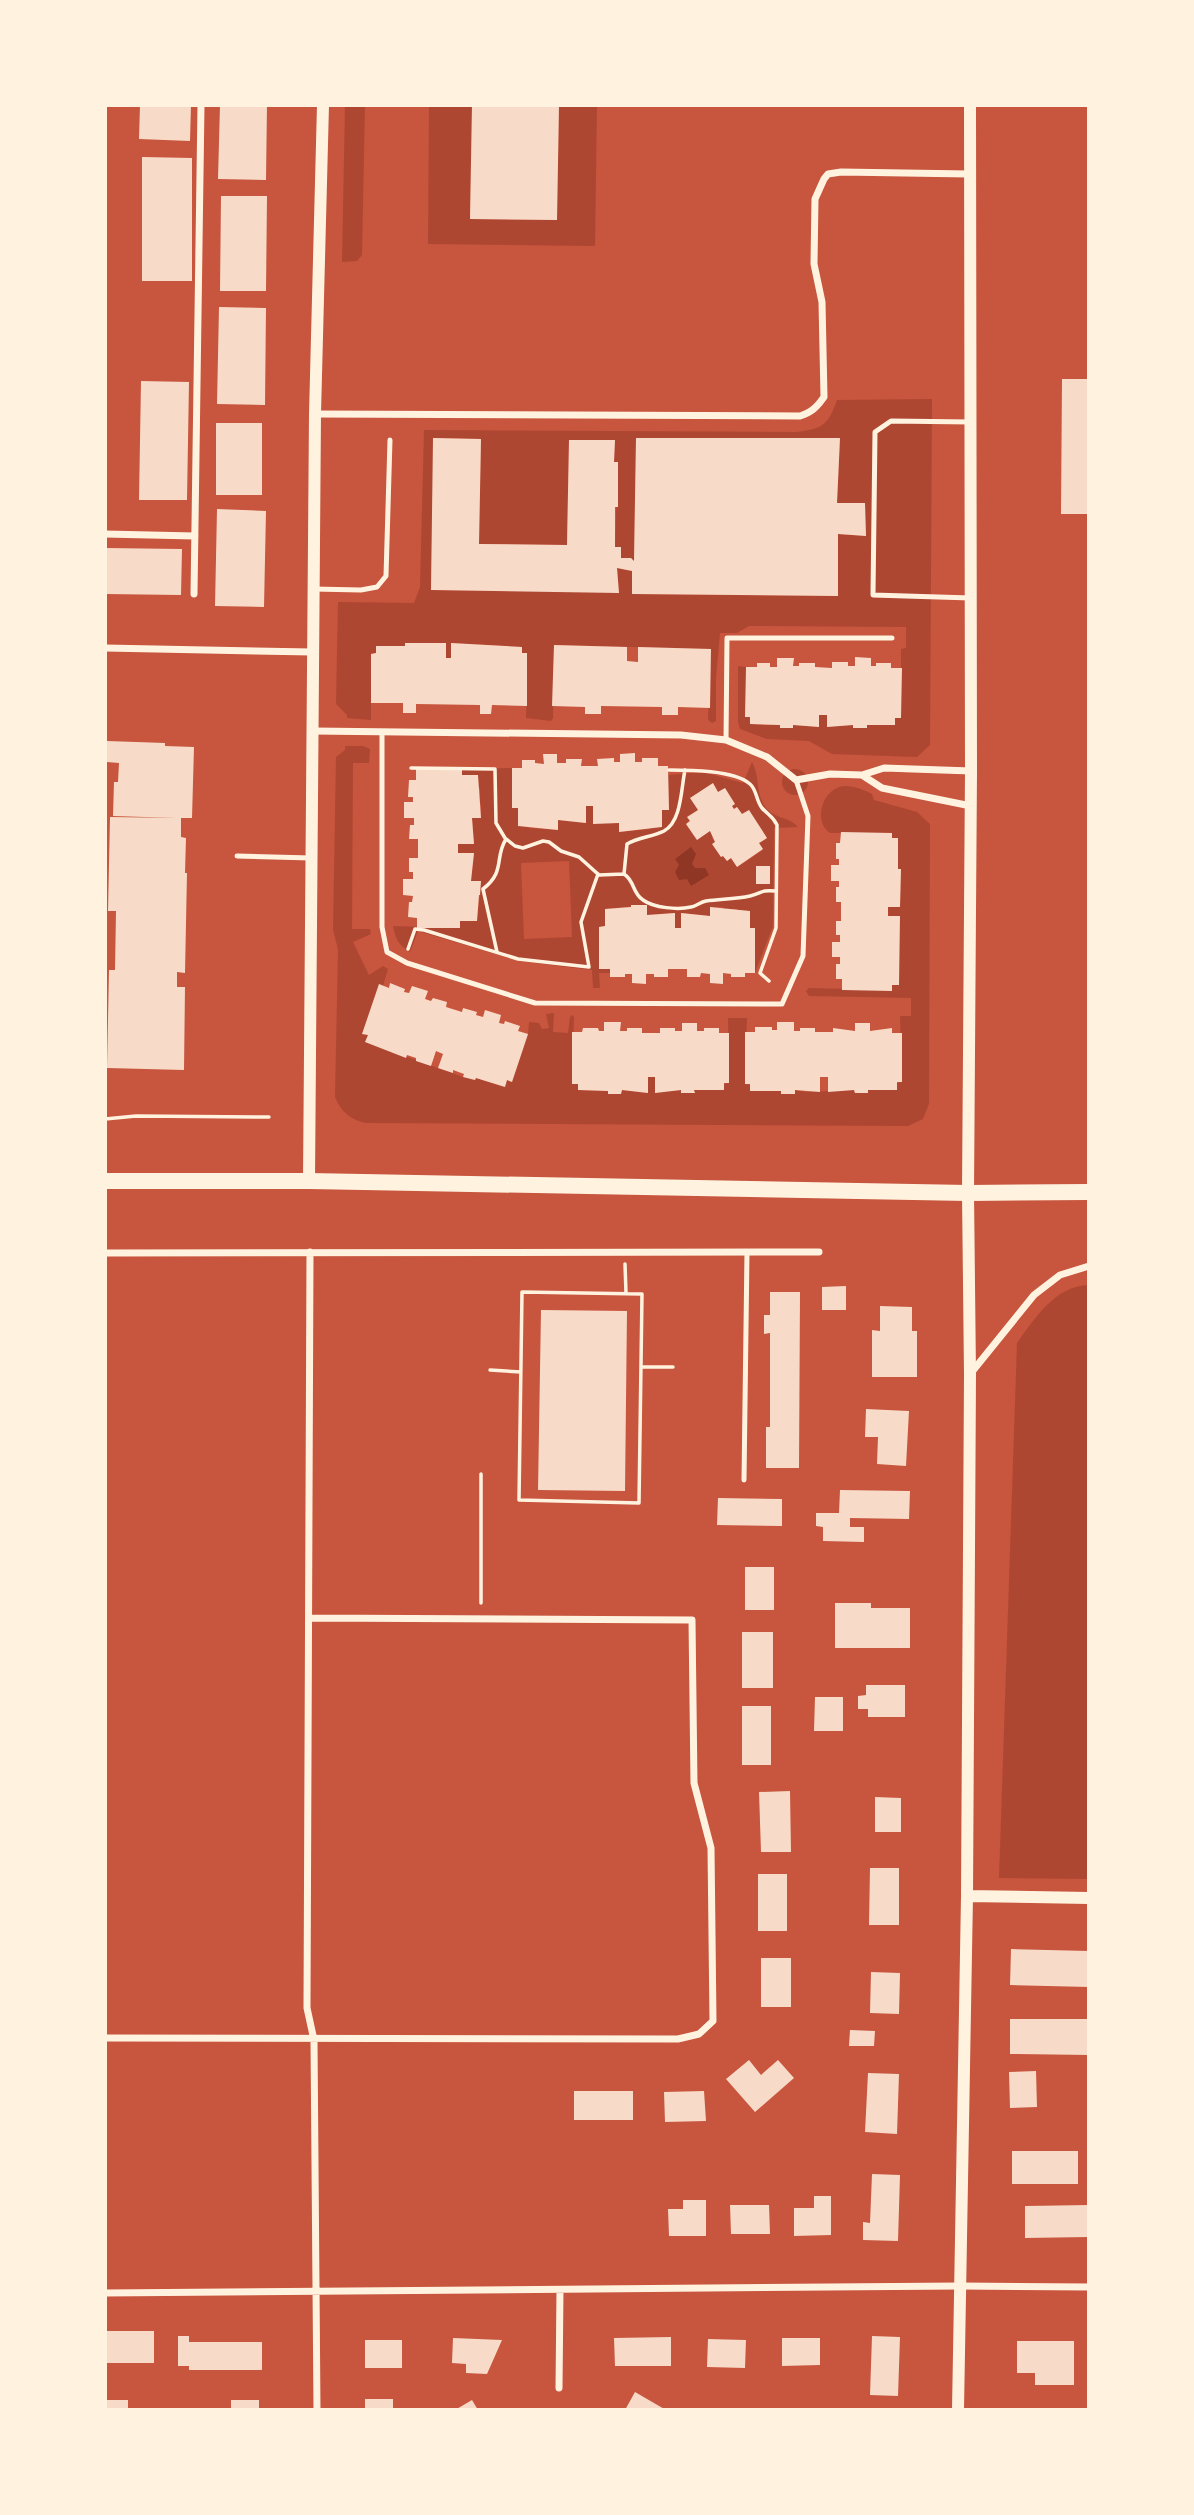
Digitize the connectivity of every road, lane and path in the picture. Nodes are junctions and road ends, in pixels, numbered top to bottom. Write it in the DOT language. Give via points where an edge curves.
graph roads {
  1 [pos="201,105"];
  2 [pos="323,105"];
  3 [pos="970,105"];
  4 [pos="969,174"];
  5 [pos="315,414"];
  6 [pos="971,422"];
  7 [pos="390,440"];
  8 [pos="105,534"];
  9 [pos="195,536"];
  10 [pos="313,589"];
  11 [pos="194,594"];
  12 [pos="971,598"];
  13 [pos="892,638"];
  14 [pos="105,648"];
  15 [pos="312,652"];
  16 [pos="313,732"];
  17 [pos="382,732"];
  18 [pos="726,740"];
  19 [pos="411,768"];
  20 [pos="668,770"];
  21 [pos="685,770"];
  22 [pos="971,771"];
  23 [pos="862,775"];
  24 [pos="796,780"];
  25 [pos="971,806"];
  26 [pos="506,839"];
  27 [pos="237,856"];
  28 [pos="312,858"];
  29 [pos="598,874"];
  30 [pos="624,874"];
  31 [pos="776,891"];
  32 [pos="408,951"];
  33 [pos="497,952"];
  34 [pos="769,981"];
  35 [pos="269,1117"];
  36 [pos="105,1119"];
  37 [pos="105,1181"];
  38 [pos="309,1181"];
  39 [pos="1089,1192"];
  40 [pos="968,1193"];
  41 [pos="310,1252"];
  42 [pos="625,1252"];
  43 [pos="747,1252"];
  44 [pos="819,1252"];
  45 [pos="105,1253"];
  46 [pos="1089,1266"];
  47 [pos="625,1293"];
  48 [pos="642,1367"];
  49 [pos="673,1367"];
  50 [pos="490,1370"];
  51 [pos="521,1372"];
  52 [pos="970,1374"];
  53 [pos="481,1475"];
  54 [pos="744,1480"];
  55 [pos="481,1603"];
  56 [pos="310,1618"];
  57 [pos="967,1896"];
  58 [pos="1089,1898"];
  59 [pos="105,2038"];
  60 [pos="314,2040"];
  61 [pos="960,2286"];
  62 [pos="1089,2287"];
  63 [pos="560,2290"];
  64 [pos="317,2292"];
  65 [pos="105,2293"];
  66 [pos="559,2388"];
  67 [pos="317,2410"];
  68 [pos="958,2410"];
  1 -- 9 [label="street"];
  2 -- 5 [label="street"];
  3 -- 4 [label="street"];
  4 -- 5 [label="street" via="841,172 828,174 818,188 814,264 822,302 824,397 800,416"];
  4 -- 6 [label="street"];
  5 -- 10 [label="street"];
  6 -- 12 [label="street"];
  6 -- 12 [label="lane" via="891,421 875,432 873,595"];
  7 -- 10 [label="lane" via="386,576 377,587 361,590"];
  8 -- 9 [label="street"];
  9 -- 11 [label="street"];
  10 -- 15 [label="street"];
  12 -- 22 [label="street"];
  13 -- 18 [label="lane" via="727,638"];
  14 -- 15 [label="street"];
  15 -- 16 [label="street"];
  16 -- 17 [label="street"];
  16 -- 28 [label="street"];
  17 -- 18 [label="street" via="681,735"];
  17 -- 24 [label="lane" via="382,927 387,953 535,1003 782,1004 803,956 808,816"];
  18 -- 24 [label="street" via="767,757"];
  19 -- 26 [label="path" via="495,769 496,823"];
  20 -- 21 [label="path"];
  21 -- 30 [label="path" via="675,821 665,831 627,844"];
  21 -- 31 [label="path" via="738,778 754,788 762,808 777,825"];
  22 -- 23 [label="street" via="884,768"];
  22 -- 25 [label="street"];
  23 -- 24 [label="street"];
  23 -- 25 [label="street" via="882,789"];
  25 -- 40 [label="street"];
  26 -- 29 [label="path" via="523,848 549,842 579,857"];
  26 -- 33 [label="path" via="497,876 483,889"];
  27 -- 28 [label="lane"];
  28 -- 38 [label="street"];
  29 -- 30 [label="path"];
  29 -- 33 [label="path" via="581,922 589,967 518,959"];
  30 -- 31 [label="path" via="643,900 669,908"];
  31 -- 34 [label="path" via="776,928 760,973"];
  32 -- 33 [label="path" via="415,929"];
  35 -- 36 [label="path"];
  37 -- 38 [label="highway"];
  38 -- 40 [label="highway"];
  39 -- 40 [label="highway"];
  40 -- 52 [label="street"];
  41 -- 42 [label="street"];
  41 -- 45 [label="street"];
  41 -- 56 [label="street"];
  42 -- 43 [label="street"];
  42 -- 47 [label="path"];
  43 -- 44 [label="street"];
  43 -- 54 [label="lane"];
  46 -- 52 [label="street" via="1060,1275 1034,1295"];
  47 -- 48 [label="path" via="642,1294"];
  47 -- 51 [label="path" via="522,1292"];
  48 -- 49 [label="path"];
  48 -- 51 [label="path" via="639,1503 519,1500"];
  50 -- 51 [label="path"];
  52 -- 57 [label="street"];
  53 -- 55 [label="path"];
  56 -- 60 [label="street" via="307,2008"];
  56 -- 60 [label="street" via="692,1620 694,1783 711,1848 713,2021 699,2034 678,2039"];
  57 -- 58 [label="street"];
  57 -- 61 [label="street"];
  59 -- 60 [label="street"];
  60 -- 64 [label="street"];
  61 -- 62 [label="street"];
  61 -- 63 [label="street"];
  61 -- 68 [label="street"];
  63 -- 64 [label="street"];
  63 -- 66 [label="street"];
  64 -- 65 [label="street"];
  64 -- 67 [label="street"];
}
